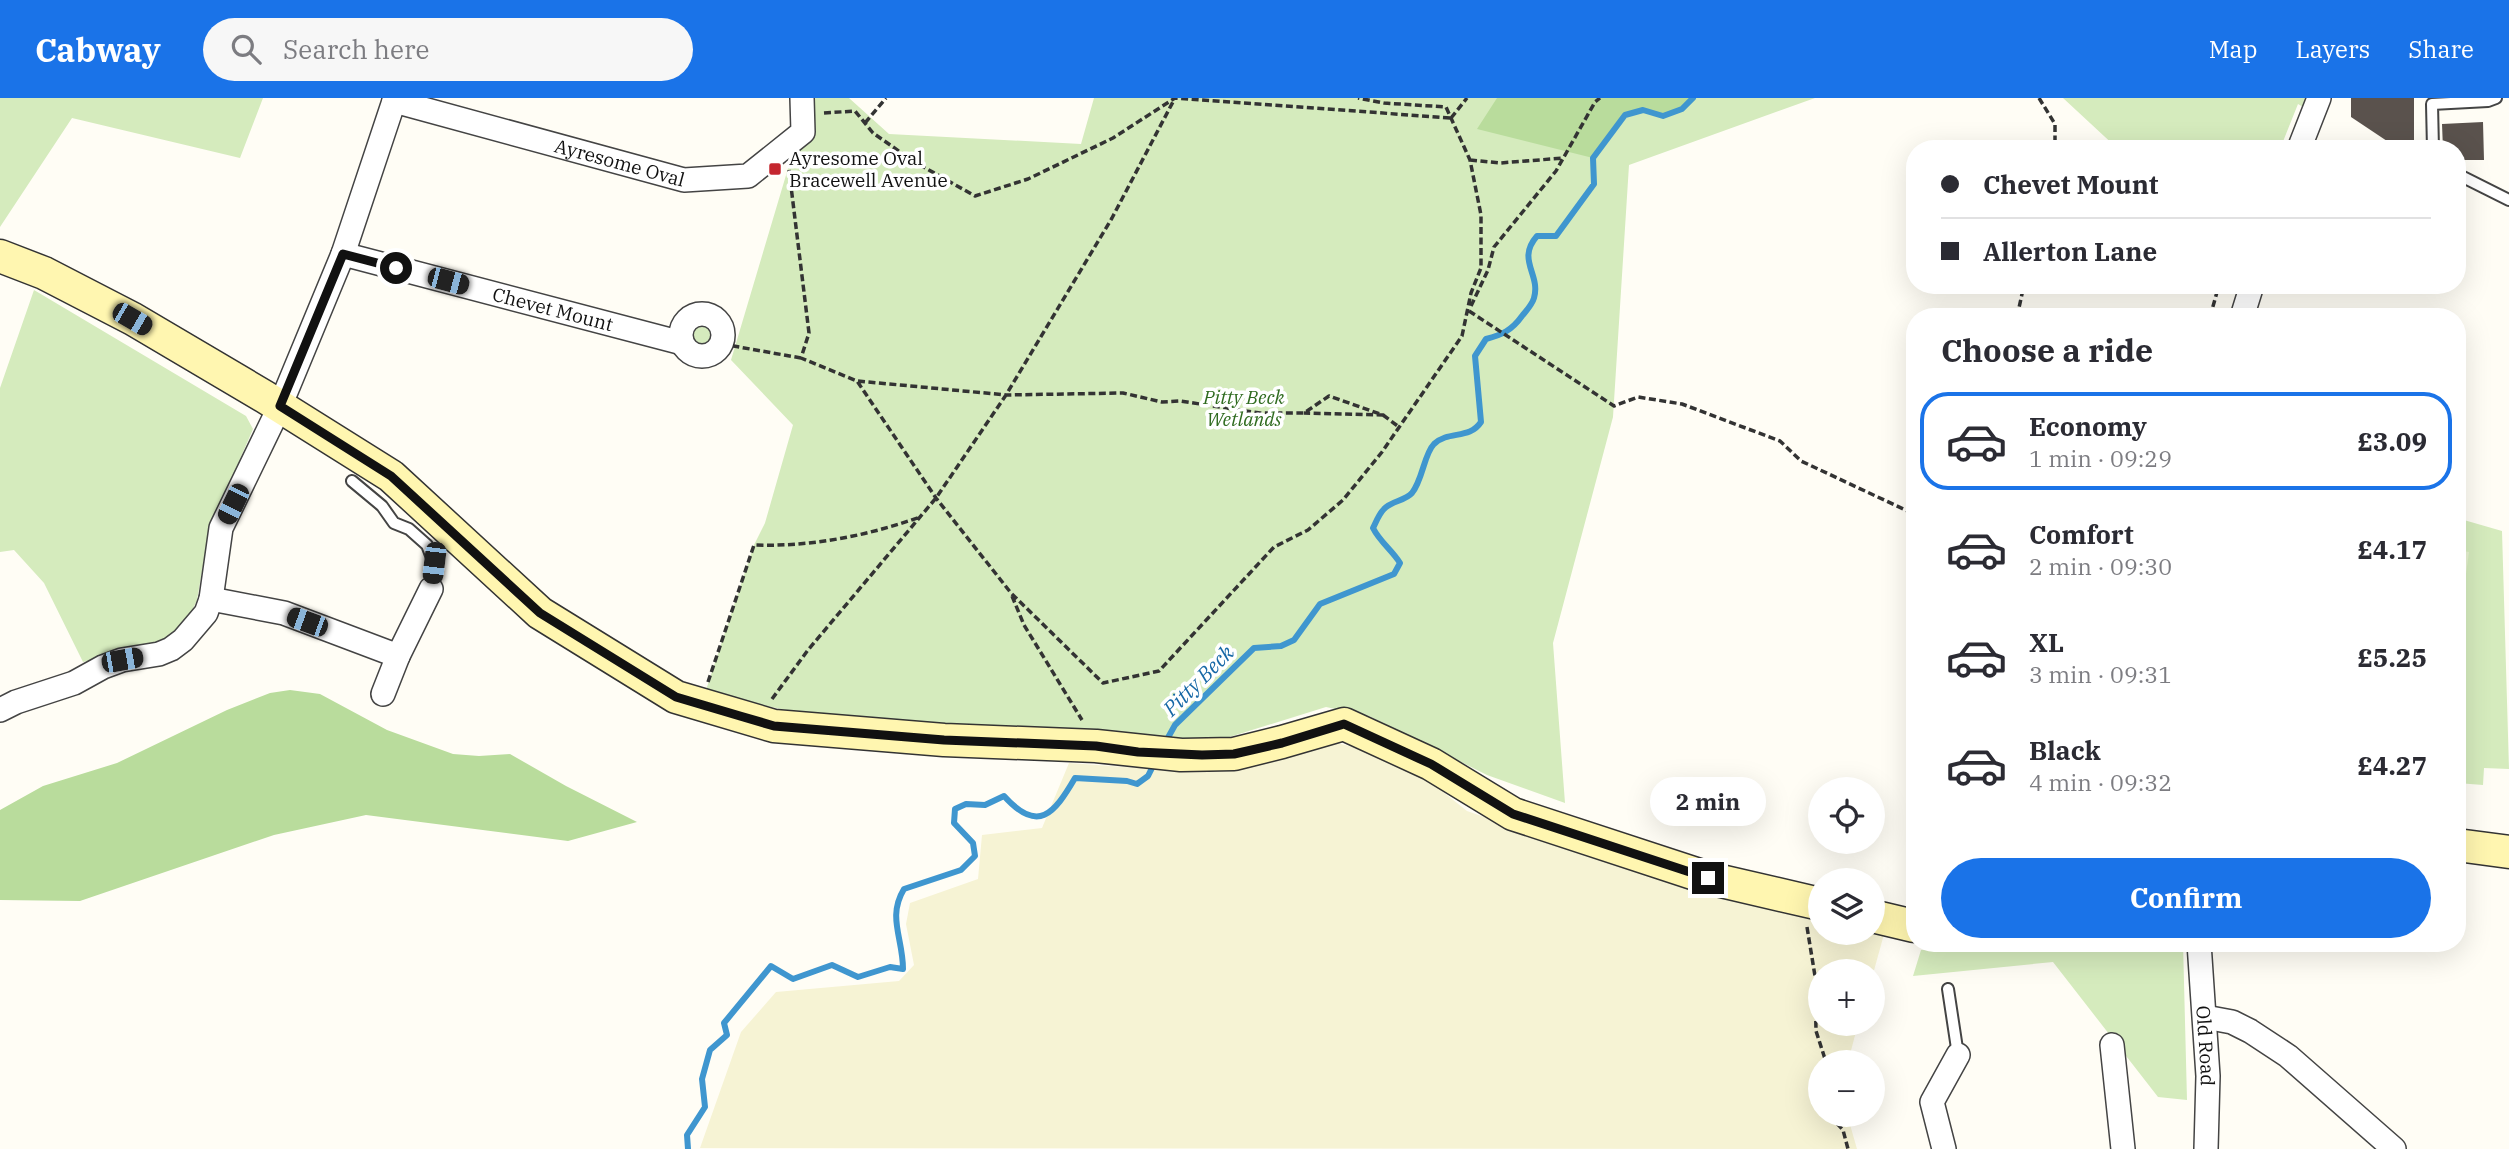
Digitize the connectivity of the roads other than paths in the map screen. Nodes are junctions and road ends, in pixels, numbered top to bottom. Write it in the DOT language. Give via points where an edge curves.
graph roads {
  1 [pos="2319,98"];
  2 [pos="2496,98"];
  3 [pos="395,99"];
  4 [pos="802,106"];
  5 [pos="2303,140"];
  6 [pos="2434,140"];
  7 [pos="2466,178"];
  8 [pos="2509,200"];
  9 [pos="343,254"];
  10 [pos="0,256"];
  11 [pos="682,343"];
  12 [pos="280,406"];
  13 [pos="352,481"];
  14 [pos="431,589"];
  15 [pos="211,599"];
  16 [pos="398,656"];
  17 [pos="383,694"];
  18 [pos="0,710"];
  19 [pos="2466,846"];
  20 [pos="2509,852"];
  21 [pos="1808,901"];
  22 [pos="1885,919"];
  23 [pos="1906,924"];
  24 [pos="2200,952"];
  25 [pos="1948,989"];
  26 [pos="2205,1017"];
  27 [pos="2112,1045"];
  28 [pos="1958,1055"];
  29 [pos="1944,1149"];
  30 [pos="2123,1149"];
  31 [pos="2206,1149"];
  32 [pos="2394,1149"];
  1 -- 5 [label="street"];
  2 -- 6 [label="lane" via="2432,104"];
  3 -- 4 [label="street, Ayresome Oval" via="684,180 748,176 803,132"];
  3 -- 9 [label="street"];
  7 -- 8 [label="lane"];
  9 -- 11 [label="street, Chevet Mount"];
  9 -- 12 [label="street"];
  10 -- 12 [label="street" via="44,273 132,319"];
  11 -- 11 [label="street" via="685,322 699,314 715,318 723,330 722,344 712,355 700,357"];
  12 -- 15 [label="street" via="221,528"];
  12 -- 21 [label="street" via="391,476 540,613 676,697 774,726 1202,755 1234,754 1344,724 1431,764 1513,814 1708,878"];
  13 -- 14 [label="lane" via="382,506 394,523 427,545 434,563"];
  14 -- 16 [label="street"];
  15 -- 16 [label="street" via="284,613"];
  15 -- 18 [label="street" via="196,626 171,649 122,660"];
  16 -- 17 [label="street"];
  19 -- 20 [label="street"];
  22 -- 23 [label="street"];
  24 -- 26 [label="street, Old Road"];
  25 -- 28 [label="lane"];
  26 -- 31 [label="street, Old Road"];
  26 -- 32 [label="street" via="2232,1022 2288,1056"];
  27 -- 30 [label="street"];
  28 -- 29 [label="street" via="1932,1102"];
}
